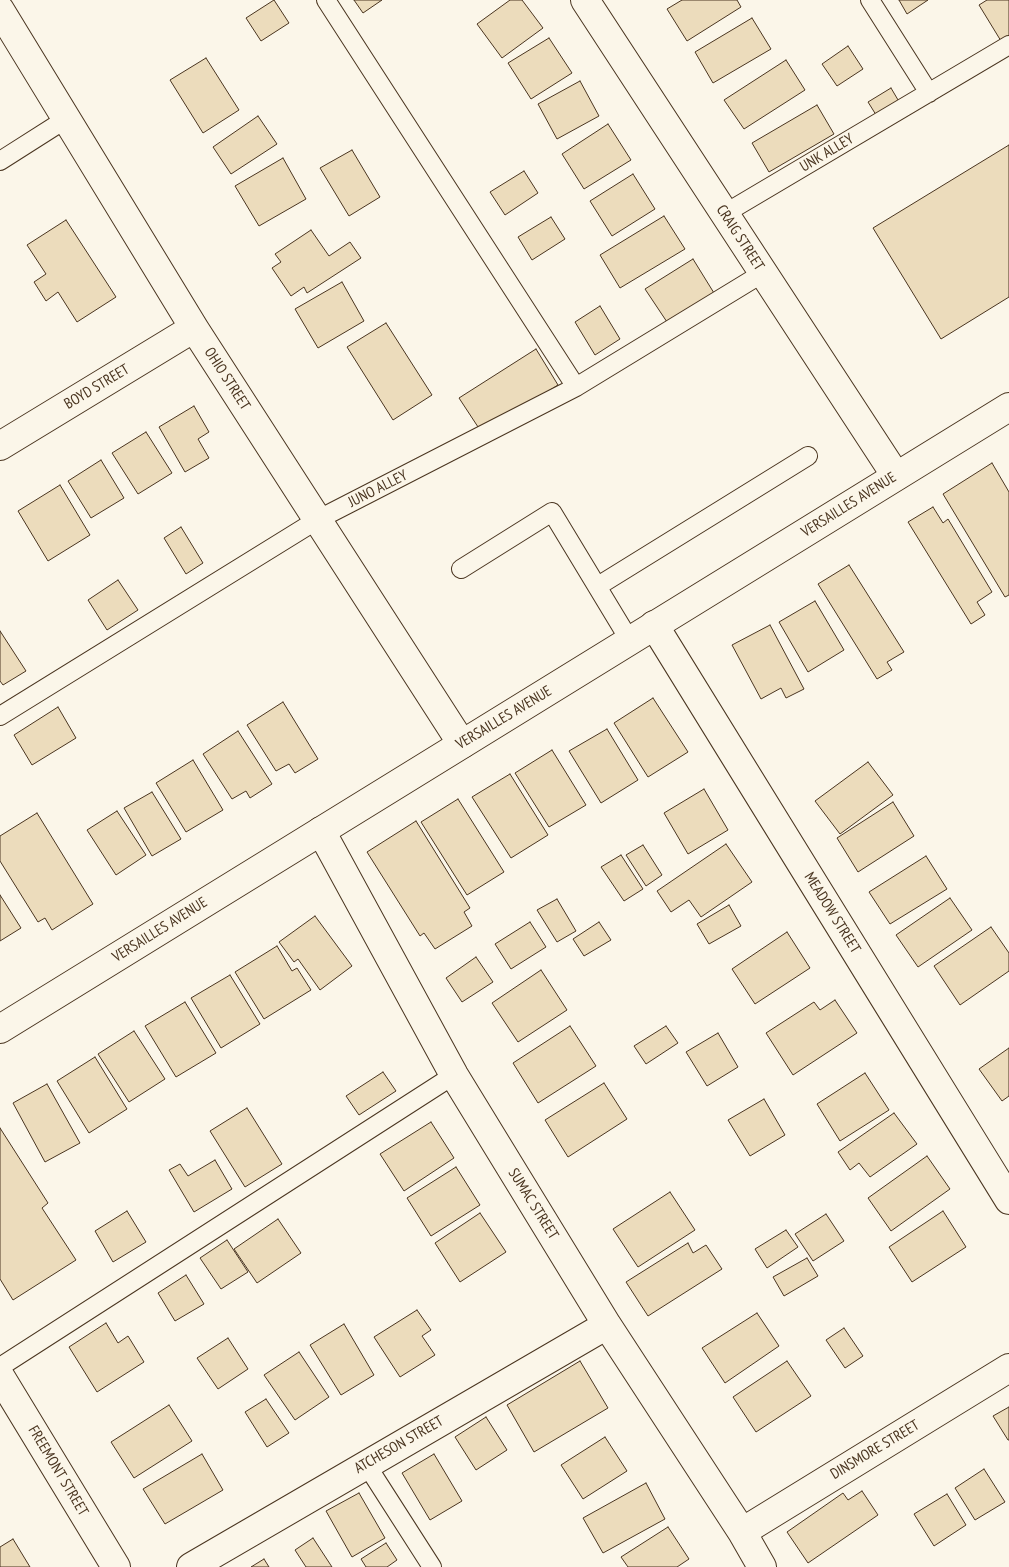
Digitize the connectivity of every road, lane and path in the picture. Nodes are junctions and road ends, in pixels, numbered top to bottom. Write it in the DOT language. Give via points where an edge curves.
graph roads {
  1 [pos="326,0"];
  2 [pos="585,0"];
  3 [pos="870,0"];
  4 [pos="0,10"];
  5 [pos="1009,45"];
  6 [pos="929,93"];
  7 [pos="66,120"];
  8 [pos="0,161"];
  9 [pos="724,214"];
  10 [pos="763,273"];
  11 [pos="194,328"];
  12 [pos="576,387"];
  13 [pos="1006,415"];
  14 [pos="0,446"];
  15 [pos="808,456"];
  16 [pos="896,476"];
  17 [pos="317,520"];
  18 [pos="461,569"];
  19 [pos="598,586"];
  20 [pos="654,625"];
  21 [pos="630,641"];
  22 [pos="0,716"];
  23 [pos="462,744"];
  24 [pos="321,831"];
  25 [pos="0,1029"];
  26 [pos="454,1075"];
  27 [pos="1009,1200"];
  28 [pos="607,1325"];
  29 [pos="0,1367"];
  30 [pos="1009,1368"];
  31 [pos="0,1376"];
  32 [pos="366,1464"];
  33 [pos="742,1532"];
  34 [pos="116,1567"];
  35 [pos="191,1567"];
  36 [pos="432,1567"];
  37 [pos="762,1567"];
  1 -- 12 [label="lane"];
  2 -- 9 [label="street, CRAIG STREET"];
  3 -- 6 [label="lane"];
  4 -- 7 [label="street, OHIO STREET"];
  5 -- 6 [label="lane, UNK ALLEY"];
  6 -- 9 [label="lane, UNK ALLEY"];
  7 -- 8 [label="lane"];
  7 -- 11 [label="street, OHIO STREET"];
  9 -- 10 [label="street, CRAIG STREET"];
  10 -- 12 [label="lane, JUNO ALLEY"];
  10 -- 16 [label="street, CRAIG STREET"];
  11 -- 14 [label="street, BOYD STREET"];
  11 -- 17 [label="street, OHIO STREET"];
  12 -- 17 [label="lane, JUNO ALLEY"];
  13 -- 16 [label="street, VERSAILLES AVENUE"];
  15 -- 19 [label="lane"];
  16 -- 20 [label="street, VERSAILLES AVENUE"];
  17 -- 22 [label="lane, JUNO ALLEY"];
  17 -- 23 [label="street, OHIO STREET"];
  18 -- 19 [label="lane" via="552,512"];
  19 -- 21 [label="lane"];
  20 -- 21 [label="street, VERSAILLES AVENUE"];
  20 -- 27 [label="street, MEADOW STREET"];
  21 -- 23 [label="street, VERSAILLES AVENUE"];
  23 -- 24 [label="street, VERSAILLES AVENUE"];
  24 -- 25 [label="street, VERSAILLES AVENUE"];
  24 -- 26 [label="street, SUMAC STREET"];
  26 -- 28 [label="street, SUMAC STREET"];
  26 -- 29 [label="lane"];
  28 -- 32 [label="street, ATCHESON STREET"];
  28 -- 33 [label="street, SUMAC STREET"];
  30 -- 33 [label="street, DINSMORE STREET"];
  31 -- 34 [label="street, FREEMONT STREET"];
  32 -- 35 [label="street, ATCHESON STREET"];
  32 -- 36 [label="lane"];
  33 -- 37 [label="street, SUMAC STREET"];
}
